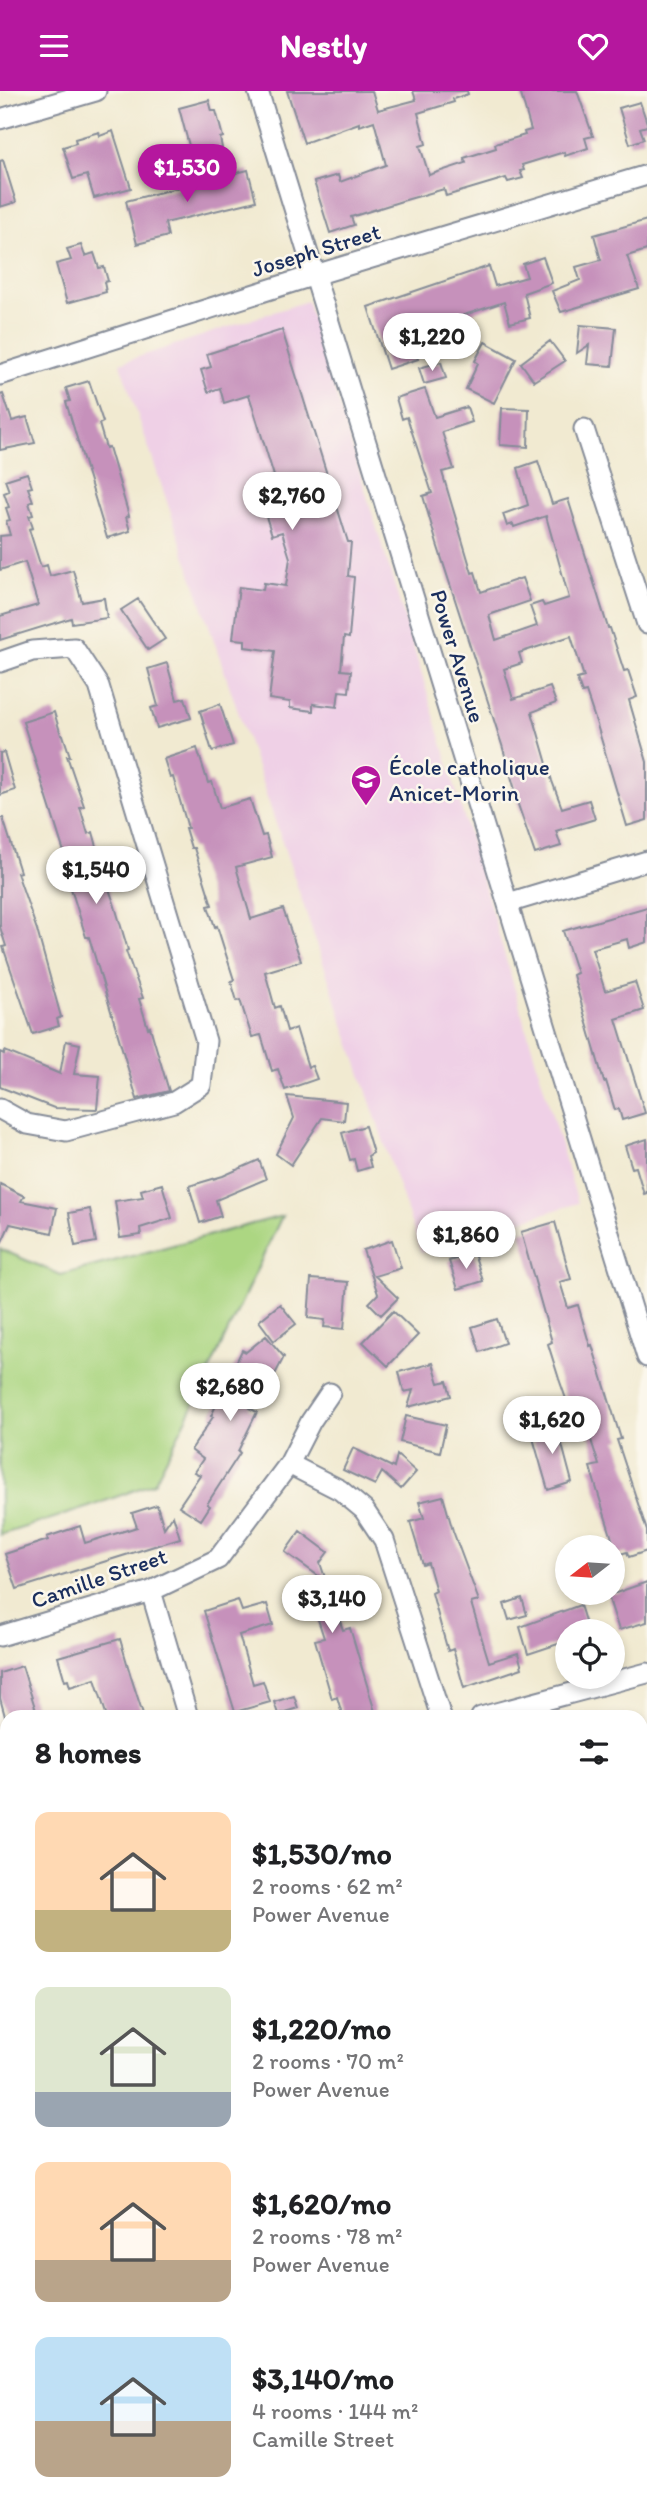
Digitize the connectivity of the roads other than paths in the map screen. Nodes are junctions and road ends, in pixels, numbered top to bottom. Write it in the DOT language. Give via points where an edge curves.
graph roads {
  1 [pos="96,91"];
  2 [pos="258,91"];
  3 [pos="0,119"];
  4 [pos="647,175"];
  5 [pos="315,275"];
  6 [pos="0,375"];
  7 [pos="584,429"];
  8 [pos="647,624"];
  9 [pos="0,661"];
  10 [pos="647,861"];
  11 [pos="508,903"];
  12 [pos="0,1109"];
  13 [pos="647,1357"];
  14 [pos="330,1393"];
  15 [pos="289,1464"];
  16 [pos="151,1591"];
  17 [pos="0,1636"];
  18 [pos="647,1673"];
  19 [pos="186,1710"];
  20 [pos="439,1710"];
  21 [pos="507,1710"];
  1 -- 3 [label="street"];
  2 -- 5 [label="street, Power Avenue"];
  4 -- 5 [label="street, Joseph Street"];
  5 -- 6 [label="street, Joseph Street"];
  5 -- 11 [label="street, Power Avenue"];
  7 -- 8 [label="street"];
  9 -- 12 [label="street" via="32,651 74,648 99,686 206,1041 201,1084 174,1102 66,1131 27,1124"];
  10 -- 11 [label="street"];
  11 -- 13 [label="street, Power Avenue"];
  14 -- 15 [label="street, Camille Street"];
  15 -- 16 [label="street, Camille Street" via="218,1559"];
  15 -- 20 [label="street" via="340,1490 364,1510 384,1540"];
  16 -- 17 [label="street, Camille Street"];
  16 -- 19 [label="street"];
  18 -- 21 [label="street"];
}
